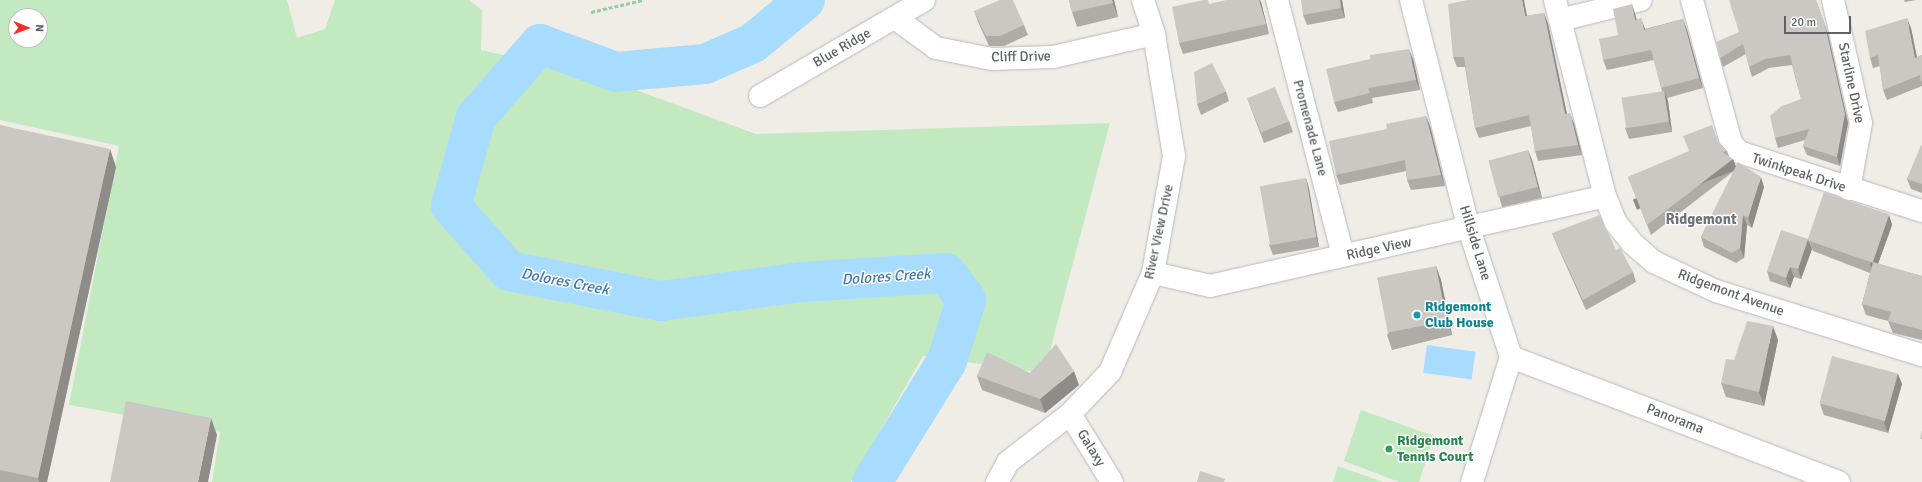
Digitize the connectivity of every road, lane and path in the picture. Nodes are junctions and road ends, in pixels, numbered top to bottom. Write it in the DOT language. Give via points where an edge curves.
graph roads {
  1 [pos="642,0"];
  2 [pos="924,0"];
  3 [pos="1143,0"];
  4 [pos="1277,0"];
  5 [pos="1411,0"];
  6 [pos="1641,0"];
  7 [pos="1692,0"];
  8 [pos="1833,0"];
  9 [pos="1557,10"];
  10 [pos="591,12"];
  11 [pos="895,18"];
  12 [pos="1154,34"];
  13 [pos="760,96"];
  14 [pos="1849,189"];
  15 [pos="1605,196"];
  16 [pos="1922,211"];
  17 [pos="1469,230"];
  18 [pos="1344,256"];
  19 [pos="1153,273"];
  20 [pos="1922,355"];
  21 [pos="1511,357"];
  22 [pos="1070,414"];
  23 [pos="996,482"];
  24 [pos="1112,482"];
  25 [pos="1472,482"];
  26 [pos="1839,482"];
  1 -- 10 [label="path"];
  2 -- 11 [label="street, Blue Ridge"];
  3 -- 12 [label="street, River View Drive"];
  4 -- 18 [label="street, Promenade Lane"];
  5 -- 17 [label="street, Hillside Lane"];
  6 -- 9 [label="street"];
  7 -- 14 [label="street, Twinkpeak Drive" via="1731,143 1751,158"];
  8 -- 14 [label="street, Starline Drive" via="1861,123"];
  9 -- 15 [label="street, Ridgemont Avenue"];
  11 -- 12 [label="street, Cliff Drive" via="936,48 992,59 1054,57"];
  11 -- 13 [label="street, Blue Ridge"];
  12 -- 19 [label="street, River View Drive" via="1174,156"];
  14 -- 16 [label="street, Twinkpeak Drive"];
  15 -- 17 [label="street, Ridge View"];
  15 -- 20 [label="street, Ridgemont Avenue" via="1616,223 1632,243 1654,262 1682,277"];
  17 -- 18 [label="street, Ridge View"];
  17 -- 21 [label="street, Hillside Lane"];
  18 -- 19 [label="street, Ridge View" via="1210,286"];
  19 -- 22 [label="street, River View Drive" via="1110,372"];
  21 -- 25 [label="street"];
  21 -- 26 [label="street, Panorama"];
  22 -- 23 [label="street, River View Drive" via="1008,462"];
  22 -- 24 [label="street, Galaxy"];
}
